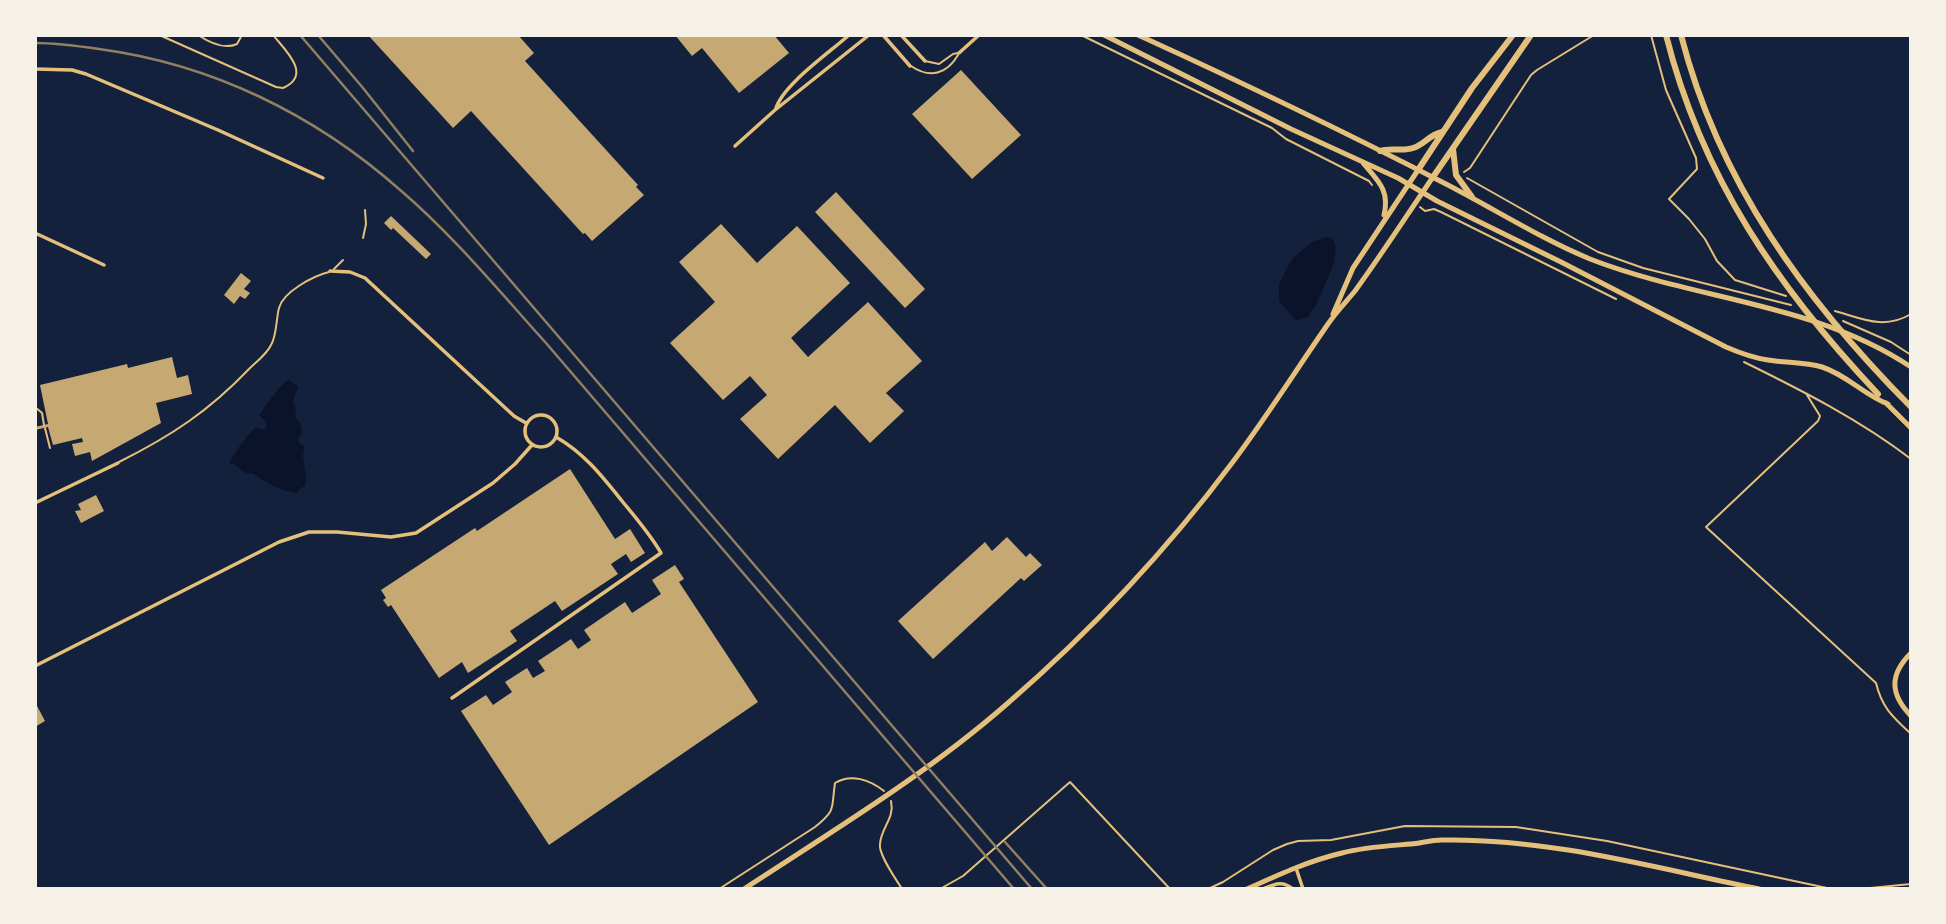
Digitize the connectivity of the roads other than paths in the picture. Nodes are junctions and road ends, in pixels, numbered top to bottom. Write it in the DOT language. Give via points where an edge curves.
graph roads {
  1 [pos="198,35"];
  2 [pos="242,35"];
  3 [pos="273,35"];
  4 [pos="849,35"];
  5 [pos="869,35"];
  6 [pos="883,35"];
  7 [pos="901,35"];
  8 [pos="979,35"];
  9 [pos="1104,35"];
  10 [pos="1138,35"];
  11 [pos="1513,35"];
  12 [pos="1531,35"];
  13 [pos="1665,35"];
  14 [pos="1681,35"];
  15 [pos="165,36"];
  16 [pos="959,53"];
  17 [pos="925,61"];
  18 [pos="910,66"];
  19 [pos="35,69"];
  20 [pos="775,110"];
  21 [pos="1443,132"];
  22 [pos="735,146"];
  23 [pos="1453,148"];
  24 [pos="1380,151"];
  25 [pos="1361,160"];
  26 [pos="1418,170"];
  27 [pos="1433,177"];
  28 [pos="323,178"];
  29 [pos="1407,184"];
  30 [pos="1423,192"];
  31 [pos="1472,197"];
  32 [pos="1383,221"];
  33 [pos="35,233"];
  34 [pos="343,260"];
  35 [pos="104,265"];
  36 [pos="330,271"];
  37 [pos="1330,321"];
  38 [pos="1911,367"];
  39 [pos="1878,394"];
  40 [pos="1888,404"];
  41 [pos="1911,407"];
  42 [pos="526,423"];
  43 [pos="1911,428"];
  44 [pos="556,437"];
  45 [pos="532,445"];
  46 [pos="118,463"];
  47 [pos="35,503"];
  48 [pos="1911,653"];
  49 [pos="35,666"];
  50 [pos="452,698"];
  51 [pos="1911,716"];
  52 [pos="1296,867"];
  53 [pos="744,889"];
  54 [pos="1247,889"];
  55 [pos="1263,889"];
  56 [pos="1293,889"];
  57 [pos="1303,889"];
  58 [pos="1759,889"];
  1 -- 2 [label="lane" via="229,47"];
  3 -- 15 [label="lane" via="296,65 294,80 283,88"];
  4 -- 20 [label="street" via="779,99"];
  5 -- 20 [label="street"];
  6 -- 18 [label="street"];
  7 -- 17 [label="street"];
  8 -- 16 [label="street"];
  9 -- 25 [label="main road"];
  10 -- 24 [label="main road"];
  11 -- 21 [label="highway"];
  12 -- 23 [label="highway"];
  13 -- 39 [label="highway" via="1687,106 1746,228 1785,286"];
  14 -- 41 [label="highway" via="1703,105 1761,223 1810,294"];
  16 -- 17 [label="lane" via="939,64"];
  16 -- 18 [label="lane" via="942,71 929,75"];
  19 -- 28 [label="street" via="86,74"];
  20 -- 22 [label="street"];
  21 -- 24 [label="highway" via="1413,148"];
  21 -- 26 [label="highway"];
  23 -- 27 [label="highway"];
  23 -- 31 [label="highway" via="1456,175"];
  24 -- 26 [label="main road"];
  25 -- 29 [label="main road"];
  25 -- 32 [label="main road" via="1385,192"];
  26 -- 27 [label="main road"];
  26 -- 29 [label="main road"];
  27 -- 30 [label="main road"];
  27 -- 31 [label="main road"];
  29 -- 30 [label="main road"];
  29 -- 32 [label="main road"];
  30 -- 37 [label="main road"];
  30 -- 40 [label="main road" via="1726,347 1753,357 1831,370"];
  31 -- 38 [label="main road" via="1588,258 1658,281 1798,316 1866,342"];
  32 -- 37 [label="main road" via="1353,268"];
  33 -- 35 [label="street"];
  34 -- 36 [label="lane"];
  36 -- 42 [label="street" via="365,278"];
  36 -- 46 [label="lane" via="298,286 280,304 272,345 218,400 187,424"];
  37 -- 53 [label="main road" via="1233,463 1158,555 1068,648 967,736 876,803"];
  39 -- 40 [label="main road"];
  40 -- 43 [label="main road"];
  42 -- 44 [label="street" via="534,416 547,416 556,424"];
  42 -- 45 [label="street" via="525,434"];
  44 -- 45 [label="street" via="548,446"];
  44 -- 50 [label="street" via="592,464 661,553"];
  45 -- 49 [label="street" via="492,483 416,533 391,537 309,532 294,536"];
  46 -- 47 [label="street"];
  48 -- 51 [label="main road" via="1899,665 1895,679 1900,703"];
  52 -- 54 [label="main road"];
  52 -- 57 [label="street"];
  52 -- 58 [label="main road" via="1354,850 1436,840 1515,843"];
  55 -- 56 [label="street" via="1276,883"];
}
